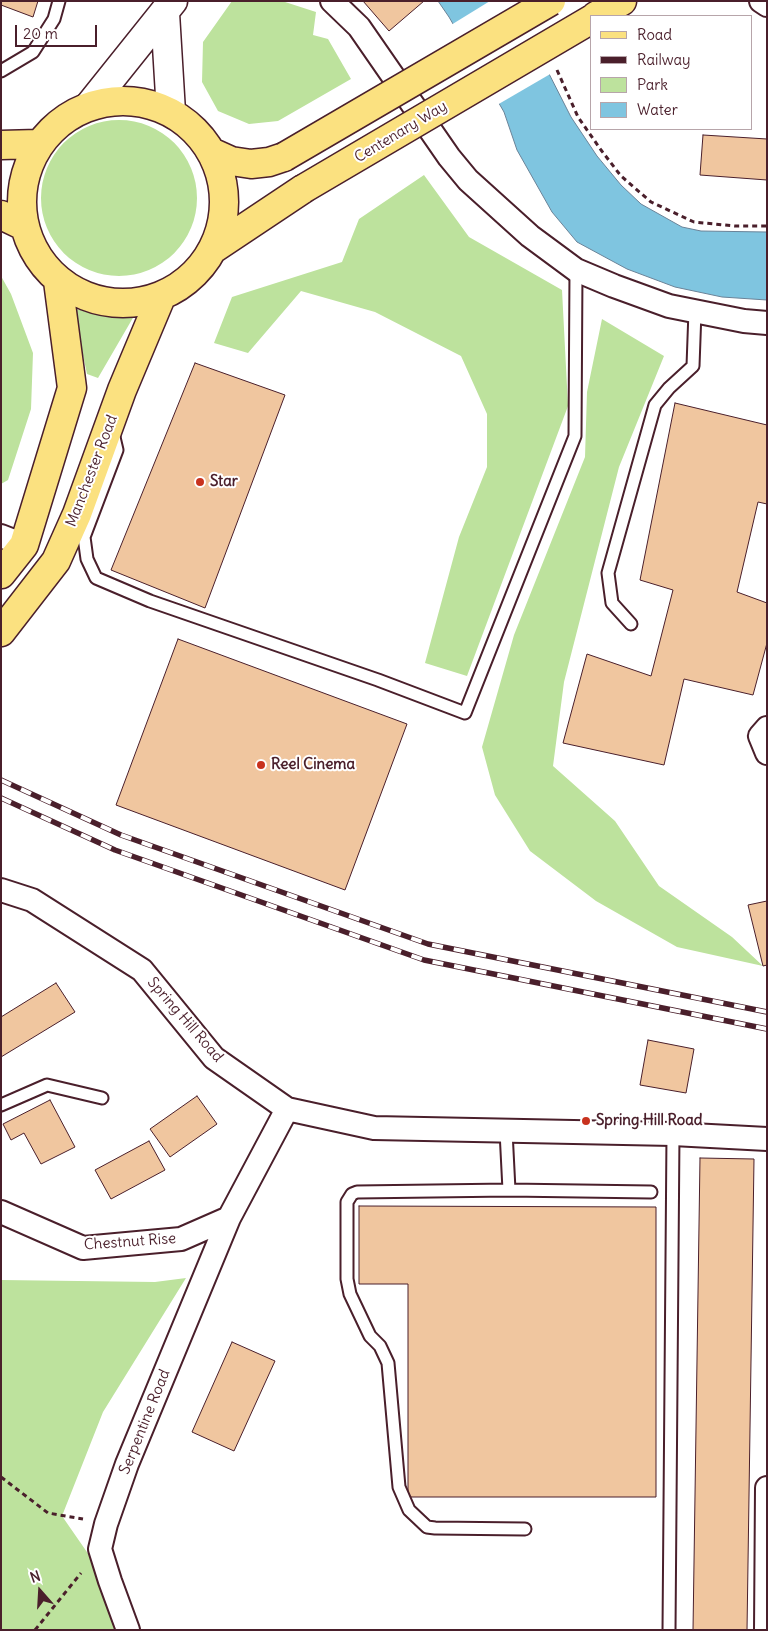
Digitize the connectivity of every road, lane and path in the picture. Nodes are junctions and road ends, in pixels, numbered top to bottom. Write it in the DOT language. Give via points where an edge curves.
graph roads {
  1 [pos="59,1"];
  2 [pos="332,1"];
  3 [pos="550,1"];
  4 [pos="622,1"];
  5 [pos="761,1"];
  6 [pos="767,5"];
  7 [pos="169,7"];
  8 [pos="598,15"];
  9 [pos="590,20"];
  10 [pos="555,67"];
  11 [pos="1,71"];
  12 [pos="89,106"];
  13 [pos="170,112"];
  14 [pos="38,144"];
  15 [pos="1,145"];
  16 [pos="211,152"];
  17 [pos="13,221"];
  18 [pos="767,226"];
  19 [pos="213,249"];
  20 [pos="576,270"];
  21 [pos="58,281"];
  22 [pos="161,297"];
  23 [pos="695,311"];
  24 [pos="767,323"];
  25 [pos="110,422"];
  26 [pos="12,541"];
  27 [pos="1,574"];
  28 [pos="631,624"];
  29 [pos="1,632"];
  30 [pos="1,890"];
  31 [pos="102,1098"];
  32 [pos="1,1105"];
  33 [pos="286,1109"];
  34 [pos="506,1131"];
  35 [pos="673,1134"];
  36 [pos="767,1139"];
  37 [pos="510,1190"];
  38 [pos="651,1192"];
  39 [pos="1,1212"];
  40 [pos="229,1218"];
  41 [pos="1,1477"];
  42 [pos="767,1488"];
  43 [pos="106,1524"];
  44 [pos="524,1529"];
  45 [pos="100,1549"];
  46 [pos="35,1630"];
  47 [pos="128,1630"];
  48 [pos="669,1630"];
  49 [pos="766,1630"];
  1 -- 11 [label="lane" via="54,18 33,52"];
  2 -- 20 [label="street" via="359,27 468,180 530,236"];
  3 -- 16 [label="main road, bridge" via="284,157 251,164 231,161"];
  4 -- 8 [label="main road"];
  5 -- 6 [label="street"];
  7 -- 12 [label="main road"];
  7 -- 13 [label="main road"];
  9 -- 19 [label="main road, Centenary Way, bridge" via="303,189"];
  10 -- 18 [label="path" via="578,117 601,150 621,176 651,202 694,222"];
  12 -- 13 [label="main road" via="124,100"];
  12 -- 14 [label="main road" via="64,119"];
  13 -- 16 [label="main road" via="198,134"];
  14 -- 15 [label="main road"];
  14 -- 17 [label="main road" via="24,177"];
  16 -- 19 [label="main road" via="223,185 223,220"];
  17 -- 21 [label="main road"];
  19 -- 22 [label="main road" via="192,277"];
  20 -- 23 [label="street" via="669,306"];
  20 -- 25 [label="lane" via="575,436 466,713 150,601 96,578 87,559 84,537 117,450"];
  21 -- 22 [label="main road" via="91,299 126,304"];
  21 -- 26 [label="main road" via="72,388"];
  22 -- 25 [label="main road, Manchester Road"];
  23 -- 24 [label="street"];
  23 -- 28 [label="lane" via="693,366 655,406 608,573 612,603"];
  25 -- 29 [label="main road, Manchester Road" via="78,514 56,561"];
  26 -- 27 [label="main road"];
  30 -- 33 [label="street, Spring Hill Road" via="32,900 142,970 214,1058"];
  31 -- 32 [label="lane" via="47,1085"];
  33 -- 34 [label="street, Spring Hill Road" via="374,1128"];
  33 -- 40 [label="street"];
  34 -- 35 [label="street, Spring Hill Road"];
  34 -- 37 [label="lane"];
  35 -- 36 [label="street, Spring Hill Road"];
  35 -- 48 [label="lane"];
  37 -- 38 [label="lane"];
  37 -- 44 [label="lane" via="352,1194 348,1202 347,1280 350,1294 370,1336 380,1346 388,1363 399,1488 409,1510 427,1527"];
  39 -- 40 [label="street, Chestnut Rise" via="83,1248 181,1239"];
  40 -- 43 [label="street, Serpentine Road" via="127,1464"];
  41 -- 43 [label="path" via="48,1513"];
  42 -- 49 [label="street"];
  43 -- 45 [label="street, Serpentine Road"];
  45 -- 46 [label="path"];
  45 -- 47 [label="street"];
}
